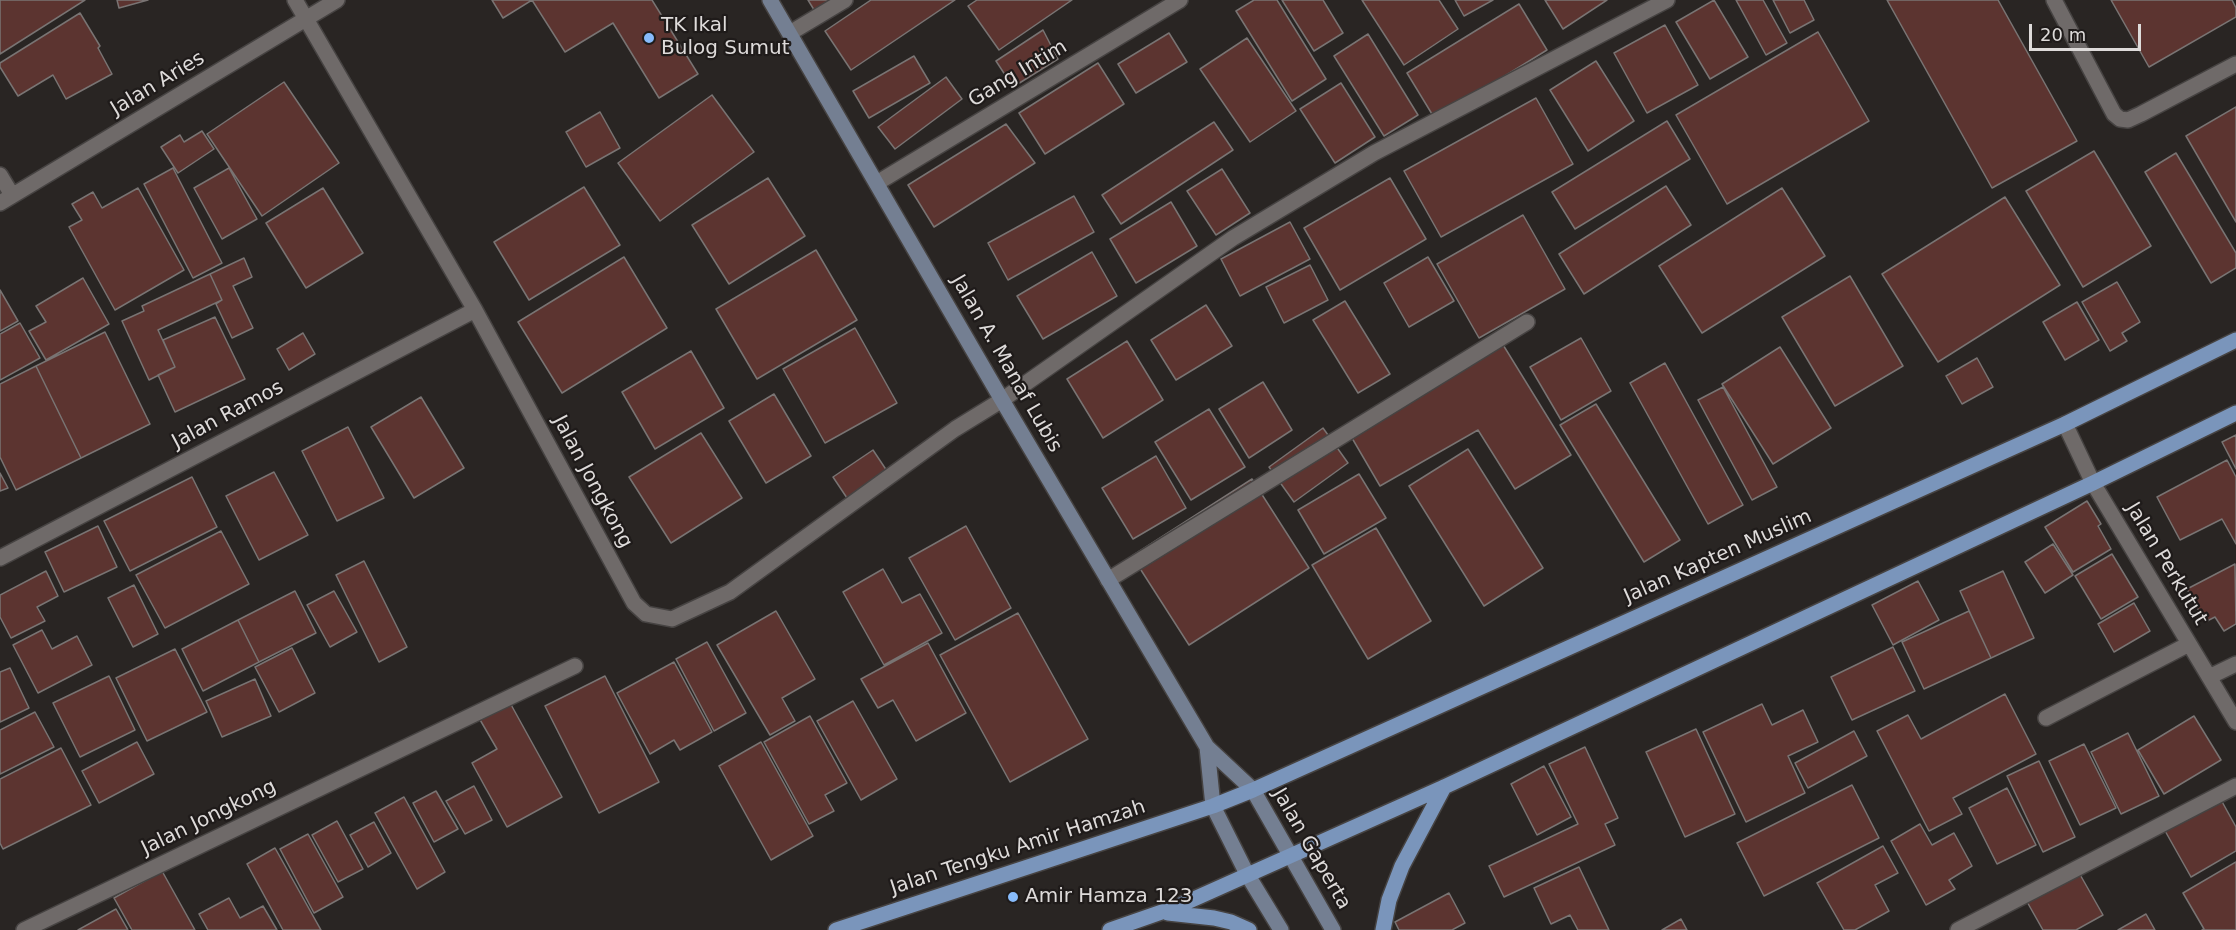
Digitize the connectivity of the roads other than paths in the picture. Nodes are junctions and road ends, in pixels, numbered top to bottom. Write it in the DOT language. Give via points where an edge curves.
graph roads {
  1 [pos="295,0"];
  2 [pos="337,0"];
  3 [pos="770,0"];
  4 [pos="845,0"];
  5 [pos="1180,0"];
  6 [pos="1667,0"];
  7 [pos="2054,0"];
  8 [pos="307,20"];
  9 [pos="790,33"];
  10 [pos="2236,64"];
  11 [pos="0,175"];
  12 [pos="877,183"];
  13 [pos="6,199"];
  14 [pos="475,310"];
  15 [pos="1527,322"];
  16 [pos="2236,340"];
  17 [pos="1002,400"];
  18 [pos="2236,413"];
  19 [pos="2065,424"];
  20 [pos="2093,483"];
  21 [pos="0,558"];
  22 [pos="1108,580"];
  23 [pos="2190,644"];
  24 [pos="2236,664"];
  25 [pos="574,666"];
  26 [pos="2209,677"];
  27 [pos="2046,718"];
  28 [pos="2236,722"];
  29 [pos="1207,747"];
  30 [pos="2236,786"];
  31 [pos="1443,787"];
  32 [pos="1253,790"];
  33 [pos="1213,806"];
  34 [pos="1292,856"];
  35 [pos="1247,874"];
  36 [pos="1158,913"];
  37 [pos="24,930"];
  38 [pos="836,930"];
  39 [pos="1110,930"];
  40 [pos="1249,930"];
  41 [pos="1281,930"];
  42 [pos="1333,930"];
  43 [pos="1383,930"];
  44 [pos="1958,930"];
  1 -- 8 [label="street, Jalan Jongkong"];
  2 -- 8 [label="street, Jalan Aries"];
  3 -- 9 [label="street, Jalan A. Manaf Lubis"];
  4 -- 9 [label="street"];
  5 -- 12 [label="street, Gang Intim"];
  6 -- 17 [label="street, Jalan Jongkong" via="1364,159 1233,238"];
  7 -- 10 [label="street" via="2120,119 2141,114"];
  8 -- 13 [label="street, Jalan Aries"];
  8 -- 14 [label="street, Jalan Jongkong"];
  9 -- 12 [label="street, Jalan A. Manaf Lubis"];
  11 -- 13 [label="street"];
  12 -- 17 [label="street, Jalan A. Manaf Lubis"];
  14 -- 17 [label="street, Jalan Jongkong" via="634,603 646,614 672,619 730,592 955,429"];
  14 -- 21 [label="street, Jalan Ramos"];
  15 -- 22 [label="street"];
  16 -- 19 [label="main road, Jalan Kapten Muslim"];
  17 -- 22 [label="street, Jalan A. Manaf Lubis"];
  18 -- 20 [label="main road"];
  19 -- 20 [label="street, Jalan Perkutut"];
  19 -- 32 [label="main road, Jalan Kapten Muslim"];
  20 -- 23 [label="street, Jalan Perkutut"];
  20 -- 31 [label="main road"];
  22 -- 29 [label="street, Jalan A. Manaf Lubis"];
  23 -- 26 [label="street, Jalan Perkutut"];
  23 -- 27 [label="street"];
  24 -- 26 [label="street"];
  25 -- 37 [label="street, Jalan Jongkong"];
  26 -- 28 [label="street, Jalan Perkutut"];
  29 -- 32 [label="street, Jalan A. Manaf Lubis"];
  29 -- 33 [label="street, Jalan A. Manaf Lubis"];
  30 -- 44 [label="street"];
  31 -- 34 [label="main road"];
  31 -- 43 [label="main road" via="1402,866"];
  32 -- 33 [label="main road, Jalan Kapten Muslim"];
  32 -- 34 [label="street, Jalan Gaperta"];
  33 -- 35 [label="street"];
  33 -- 38 [label="main road, Jalan Tengku Amir Hamzah"];
  34 -- 35 [label="main road"];
  34 -- 42 [label="street, Jalan Gaperta"];
  35 -- 36 [label="main road"];
  35 -- 41 [label="street"];
  36 -- 39 [label="main road"];
  36 -- 40 [label="main road" via="1214,918"];
}
